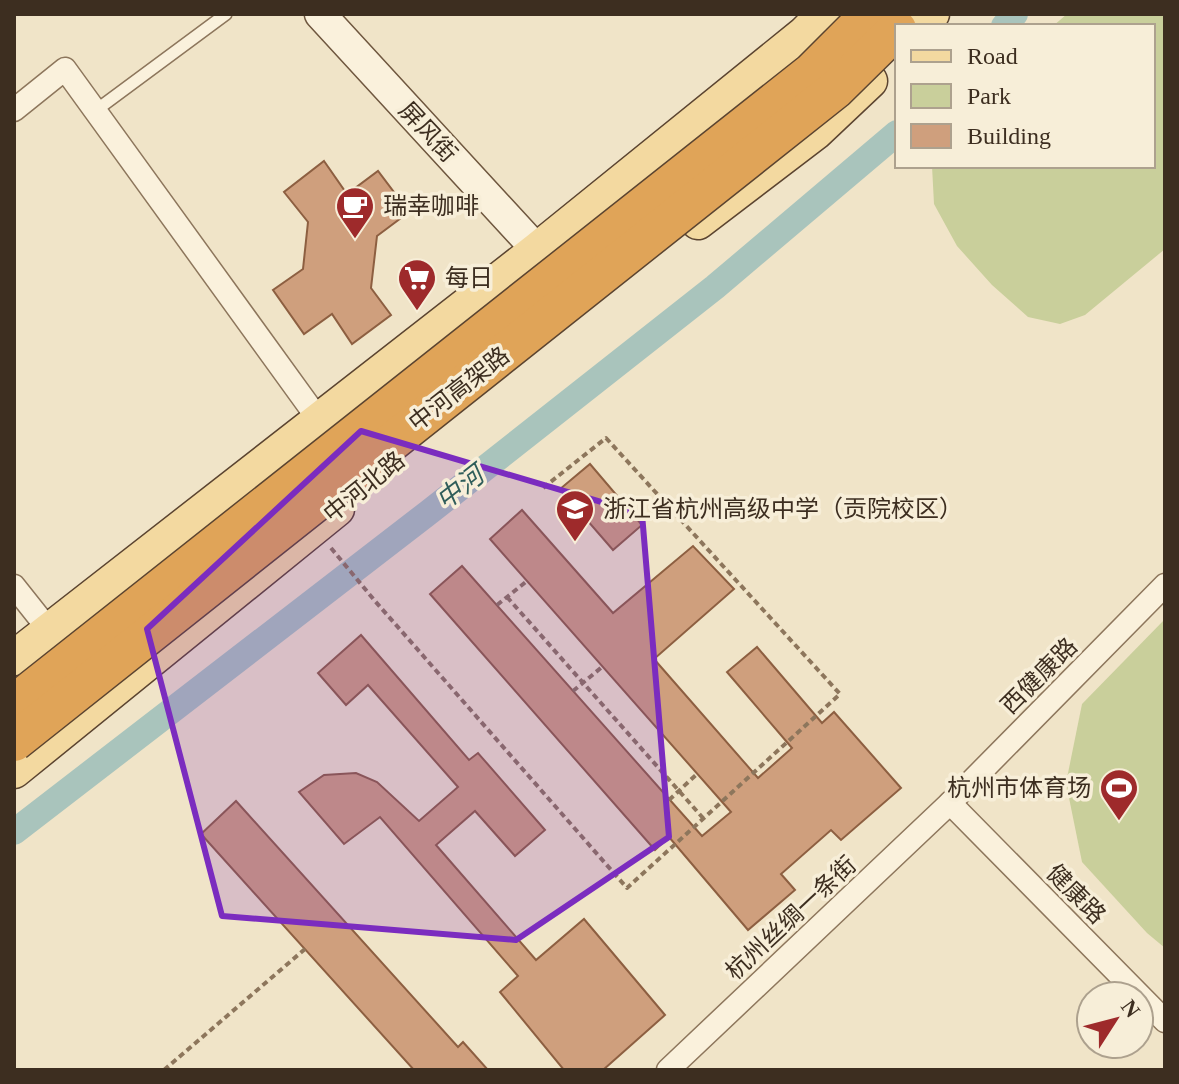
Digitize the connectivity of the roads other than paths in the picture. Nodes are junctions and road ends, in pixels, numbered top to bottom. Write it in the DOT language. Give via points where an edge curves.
graph roads {
  1 [pos="226,14"];
  2 [pos="320,14"];
  3 [pos="824,14"];
  4 [pos="870,14"];
  5 [pos="895,31"];
  6 [pos="895,53"];
  7 [pos="14,110"];
  8 [pos="95,111"];
  9 [pos="537,250"];
  10 [pos="319,420"];
  11 [pos="1165,585"];
  12 [pos="14,586"];
  13 [pos="49,630"];
  14 [pos="14,658"];
  15 [pos="14,704"];
  16 [pos="14,742"];
  17 [pos="14,771"];
  18 [pos="950,803"];
  19 [pos="1165,1021"];
  20 [pos="668,1070"];
  1 -- 8 [label="lane"];
  2 -- 9 [label="street, 屏风街"];
  3 -- 9 [label="main road"];
  4 -- 15 [label="highway, 中河高架路, bridge" via="812,72"];
  5 -- 16 [label="highway, 中河高架路, bridge" via="836,89"];
  6 -- 17 [label="main road, 中河北路" via="816,132 587,307"];
  7 -- 8 [label="street" via="65,69"];
  8 -- 10 [label="street"];
  9 -- 10 [label="main road"];
  10 -- 13 [label="main road"];
  11 -- 18 [label="street, 西健康路"];
  12 -- 13 [label="street"];
  13 -- 14 [label="main road"];
  18 -- 19 [label="street, 健康路"];
  18 -- 20 [label="street, 杭州丝绸一条街"];
}
